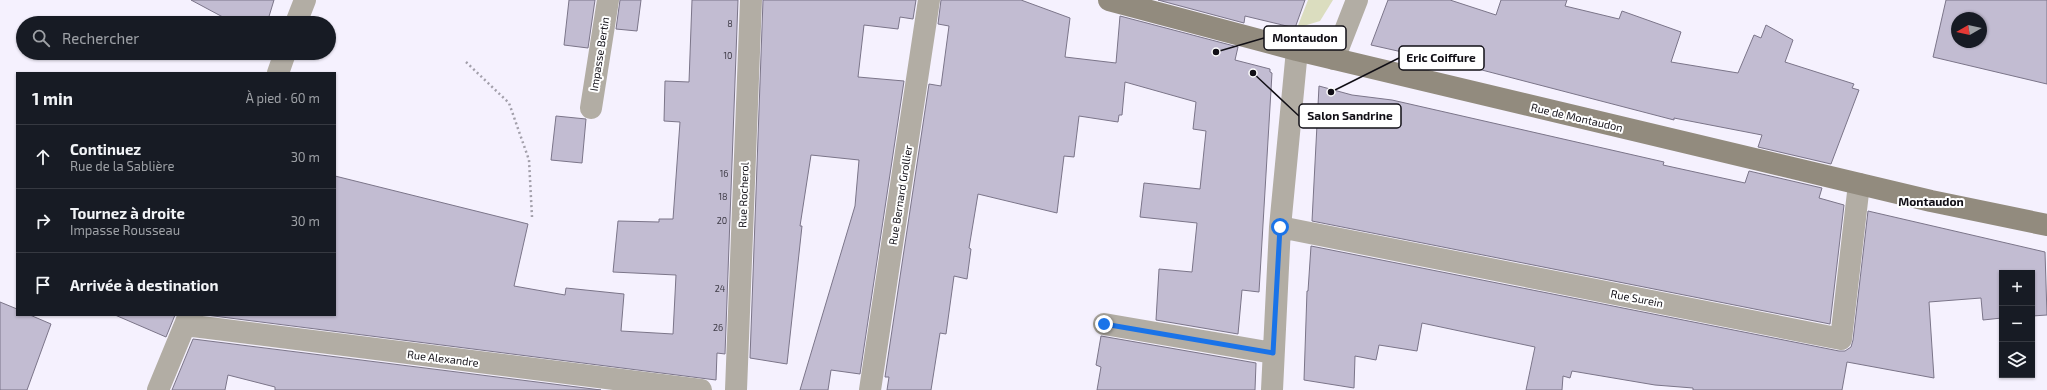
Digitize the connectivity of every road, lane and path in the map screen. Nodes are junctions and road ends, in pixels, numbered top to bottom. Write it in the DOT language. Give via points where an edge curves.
graph roads {
  1 [pos="305,0"];
  2 [pos="608,0"];
  3 [pos="750,0"];
  4 [pos="929,0"];
  5 [pos="1109,0"];
  6 [pos="1357,0"];
  7 [pos="299,16"];
  8 [pos="1297,50"];
  9 [pos="1334,59"];
  10 [pos="283,60"];
  11 [pos="466,62"];
  12 [pos="278,72"];
  13 [pos="591,108"];
  14 [pos="1859,184"];
  15 [pos="532,217"];
  16 [pos="2047,225"];
  17 [pos="1280,227"];
  18 [pos="187,320"];
  19 [pos="1104,324"];
  20 [pos="1273,353"];
  21 [pos="158,390"];
  22 [pos="701,390"];
  23 [pos="736,390"];
  24 [pos="870,390"];
  25 [pos="1272,390"];
  1 -- 7 [label="street"];
  2 -- 13 [label="street, Impasse Bertin"];
  3 -- 23 [label="street, Rue Rocherol"];
  4 -- 24 [label="street, Rue Bernard Grollier"];
  5 -- 8 [label="main road, Rue de Montaudon"];
  6 -- 9 [label="street"];
  8 -- 9 [label="main road, Rue de Montaudon"];
  8 -- 17 [label="street"];
  9 -- 14 [label="main road, Rue de Montaudon"];
  10 -- 12 [label="street"];
  11 -- 15 [label="path" via="509,103 529,160"];
  14 -- 16 [label="main road, Rue de Montaudon"];
  14 -- 17 [label="street, Rue Surein" via="1841,339"];
  17 -- 20 [label="street"];
  18 -- 21 [label="street"];
  18 -- 22 [label="street, Rue Alexandre"];
  19 -- 20 [label="street"];
  20 -- 25 [label="street"];
}
